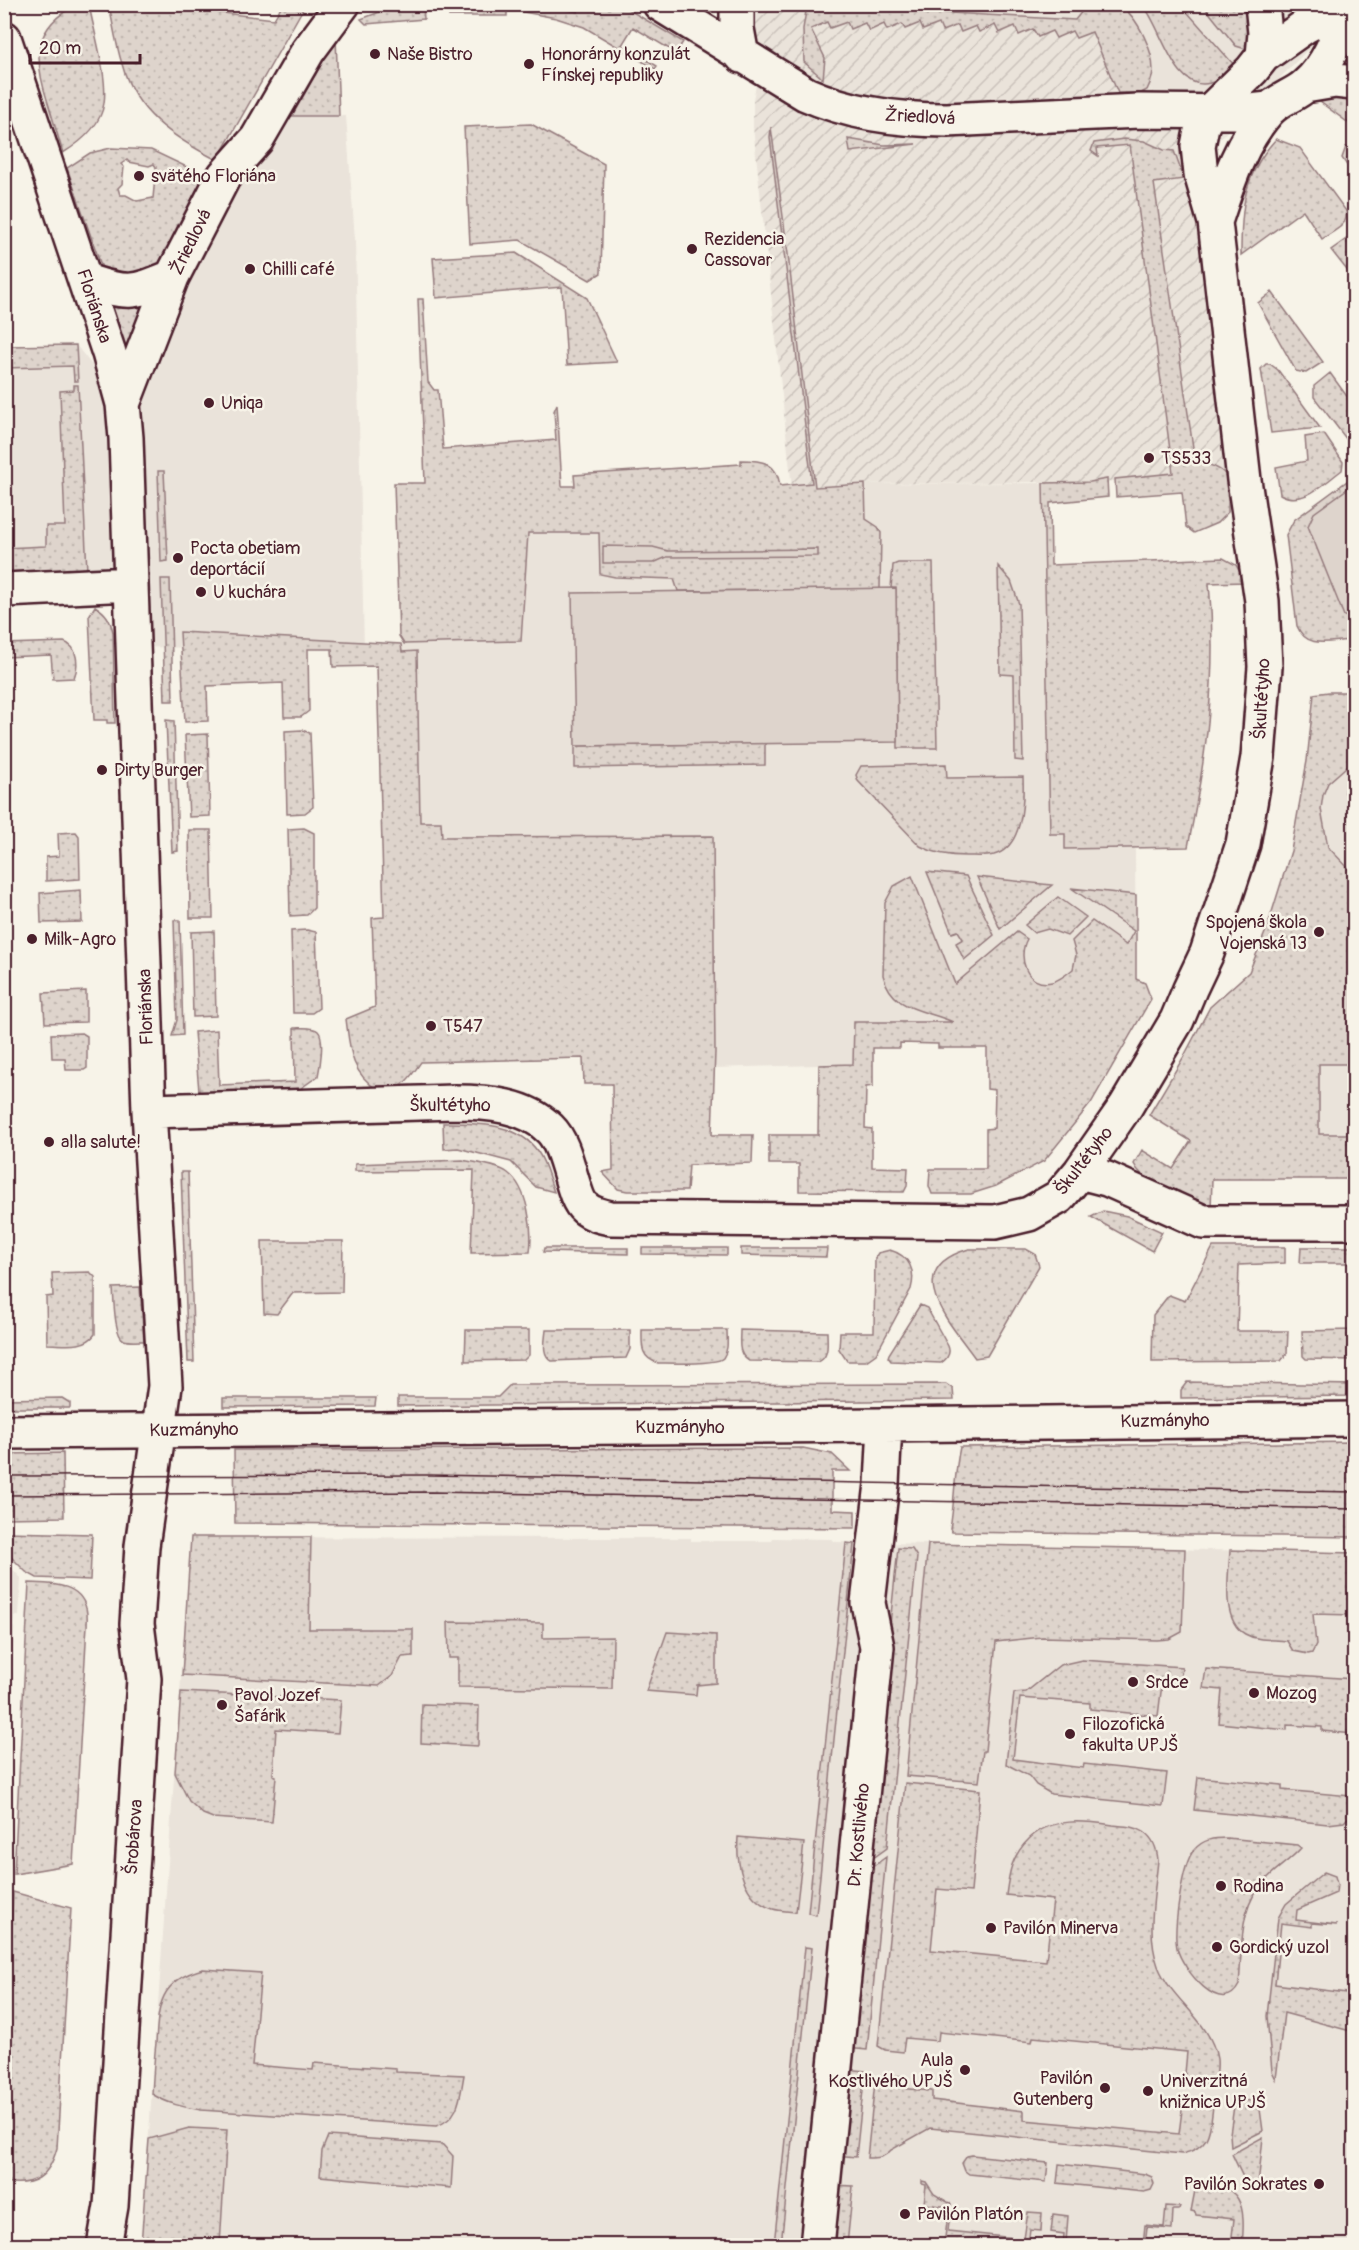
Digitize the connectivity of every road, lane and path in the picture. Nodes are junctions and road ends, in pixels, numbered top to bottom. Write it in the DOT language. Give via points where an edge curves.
graph roads {
  1 [pos="343,4"];
  2 [pos="660,4"];
  3 [pos="737,4"];
  4 [pos="1262,4"];
  5 [pos="1348,10"];
  6 [pos="4,38"];
  7 [pos="742,56"];
  8 [pos="1263,56"];
  9 [pos="1354,82"];
  10 [pos="1305,86"];
  11 [pos="1269,109"];
  12 [pos="1209,112"];
  13 [pos="1215,222"];
  14 [pos="172,278"];
  15 [pos="86,281"];
  16 [pos="123,404"];
  17 [pos="131,584"];
  18 [pos="4,590"];
  19 [pos="149,1111"];
  20 [pos="1080,1172"];
  21 [pos="1354,1222"];
  22 [pos="1354,1419"];
  23 [pos="885,1425"];
  24 [pos="158,1430"];
  25 [pos="4,1432"];
  26 [pos="104,2246"];
  27 [pos="817,2246"];
  1 -- 14 [label="street, Žriedlová" via="308,51 257,139 224,176"];
  2 -- 7 [label="street, Žriedlová"];
  3 -- 7 [label="street"];
  4 -- 8 [label="street"];
  5 -- 8 [label="street, Žriedlová" via="1304,27"];
  5 -- 10 [label="street, Žriedlová" via="1328,56"];
  6 -- 15 [label="street, Floriánska"];
  7 -- 12 [label="street, Žriedlová" via="827,104 889,117 947,120 1139,111"];
  8 -- 12 [label="street, Žriedlová"];
  9 -- 10 [label="street, Žriedlová"];
  10 -- 11 [label="street, Žriedlová"];
  11 -- 12 [label="street, Žriedlová"];
  11 -- 13 [label="street, Škultétyho" via="1242,150"];
  12 -- 13 [label="street, Škultétyho" via="1198,146 1201,174"];
  13 -- 20 [label="street, Škultétyho" via="1262,601 1265,667 1258,757 1243,844 1206,953 1177,1020 1126,1106"];
  14 -- 15 [label="street" via="141,290 125,291"];
  14 -- 16 [label="street, Žriedlová"];
  15 -- 16 [label="street, Floriánska"];
  16 -- 17 [label="street, Floriánska"];
  17 -- 18 [label="street"];
  17 -- 19 [label="street, Floriánska"];
  19 -- 20 [label="street, Škultétyho" via="455,1102 498,1105 537,1119 552,1130 562,1146 582,1207 594,1215 610,1218 994,1222 1044,1207 1059,1197"];
  19 -- 24 [label="street, Floriánska" via="165,1386"];
  20 -- 21 [label="street" via="1107,1179 1203,1222"];
  22 -- 23 [label="street, Kuzmányho"];
  23 -- 24 [label="street, Kuzmányho"];
  23 -- 27 [label="street, Dr. Kostlivého" via="868,1603 877,1647"];
  24 -- 25 [label="street, Kuzmányho"];
  24 -- 26 [label="street, Šrobárova" via="142,1546 137,1624 144,1679 111,2206"];
}
